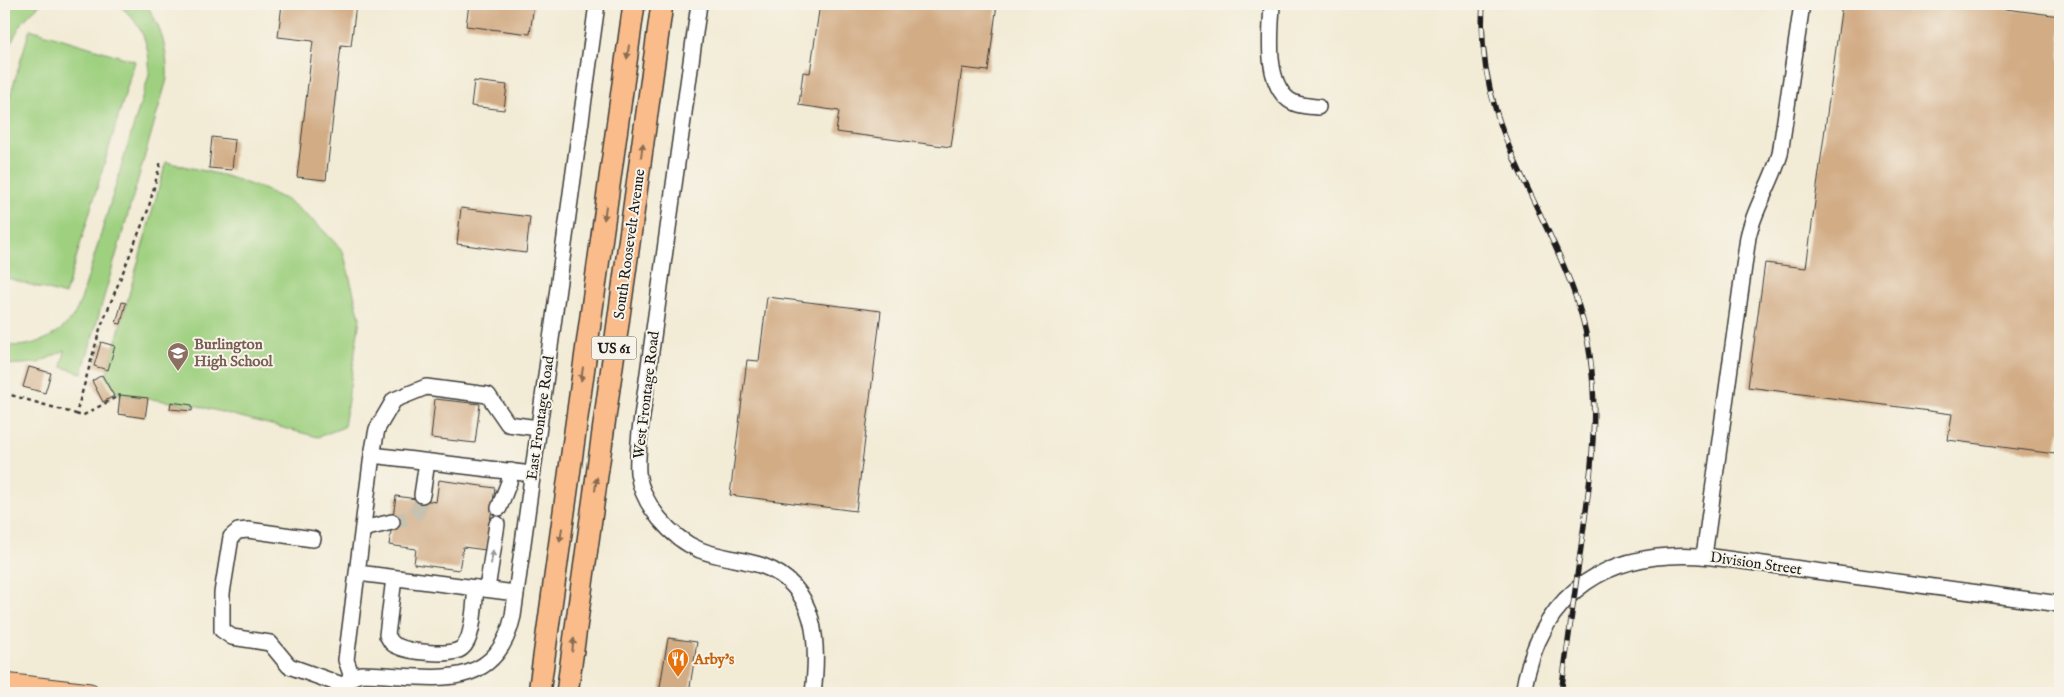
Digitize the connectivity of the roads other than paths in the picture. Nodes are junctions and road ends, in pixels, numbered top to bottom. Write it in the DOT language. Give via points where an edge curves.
graph roads {
  1 [pos="597,4"];
  2 [pos="634,4"];
  3 [pos="662,4"];
  4 [pos="699,4"];
  5 [pos="1272,4"];
  6 [pos="1802,4"];
  7 [pos="1318,107"];
  8 [pos="538,428"];
  9 [pos="372,455"];
  10 [pos="427,462"];
  11 [pos="511,472"];
  12 [pos="532,474"];
  13 [pos="422,495"];
  14 [pos="499,508"];
  15 [pos="392,522"];
  16 [pos="497,524"];
  17 [pos="363,529"];
  18 [pos="314,539"];
  19 [pos="1704,556"];
  20 [pos="358,573"];
  21 [pos="394,578"];
  22 [pos="482,589"];
  23 [pos="516,593"];
  24 [pos="2060,604"];
  25 [pos="4,683"];
  26 [pos="347,685"];
  27 [pos="34,690"];
  28 [pos="90,693"];
  29 [pos="539,693"];
  30 [pos="567,693"];
  31 [pos="813,693"];
  32 [pos="1523,693"];
  1 -- 8 [label="street, East Frontage Road"];
  2 -- 29 [label="highway, South Roosevelt Avenue / US 61, one-way"];
  30 -- 3 [label="highway, South Roosevelt Avenue / US 61, one-way"];
  4 -- 31 [label="street, West Frontage Road" via="640,431 638,472 650,504 677,536 705,552 765,567 787,581 796,592 811,617 815,632 817,660"];
  5 -- 7 [label="street" via="1271,62 1279,86 1289,100 1299,105"];
  6 -- 19 [label="street" via="1780,154 1753,217 1748,237"];
  8 -- 9 [label="street" via="508,424 488,395 426,387 394,400 376,429"];
  8 -- 12 [label="street, East Frontage Road"];
  9 -- 10 [label="street"];
  9 -- 17 [label="street"];
  10 -- 11 [label="street"];
  10 -- 13 [label="street"];
  11 -- 12 [label="street"];
  11 -- 14 [label="street"];
  12 -- 23 [label="street, East Frontage Road"];
  15 -- 17 [label="street"];
  22 -- 16 [label="street, one-way"];
  17 -- 20 [label="street"];
  18 -- 26 [label="street" via="248,530 238,531 231,537 222,593 222,630 232,637 270,643 289,666"];
  19 -- 24 [label="street, Division Street"];
  19 -- 32 [label="street, Division Street" via="1666,554 1633,560 1601,574 1575,591 1549,618 1541,632 1529,661"];
  20 -- 21 [label="street"];
  20 -- 26 [label="street" via="346,660"];
  21 -- 22 [label="street"];
  21 -- 22 [label="street" via="387,635 398,647 428,652 454,652 463,648 470,637"];
  22 -- 23 [label="street"];
  23 -- 26 [label="street, East Frontage Road" via="505,646 498,658 479,673 450,681 361,674"];
  25 -- 27 [label="main road"];
  27 -- 28 [label="main road"];
}
